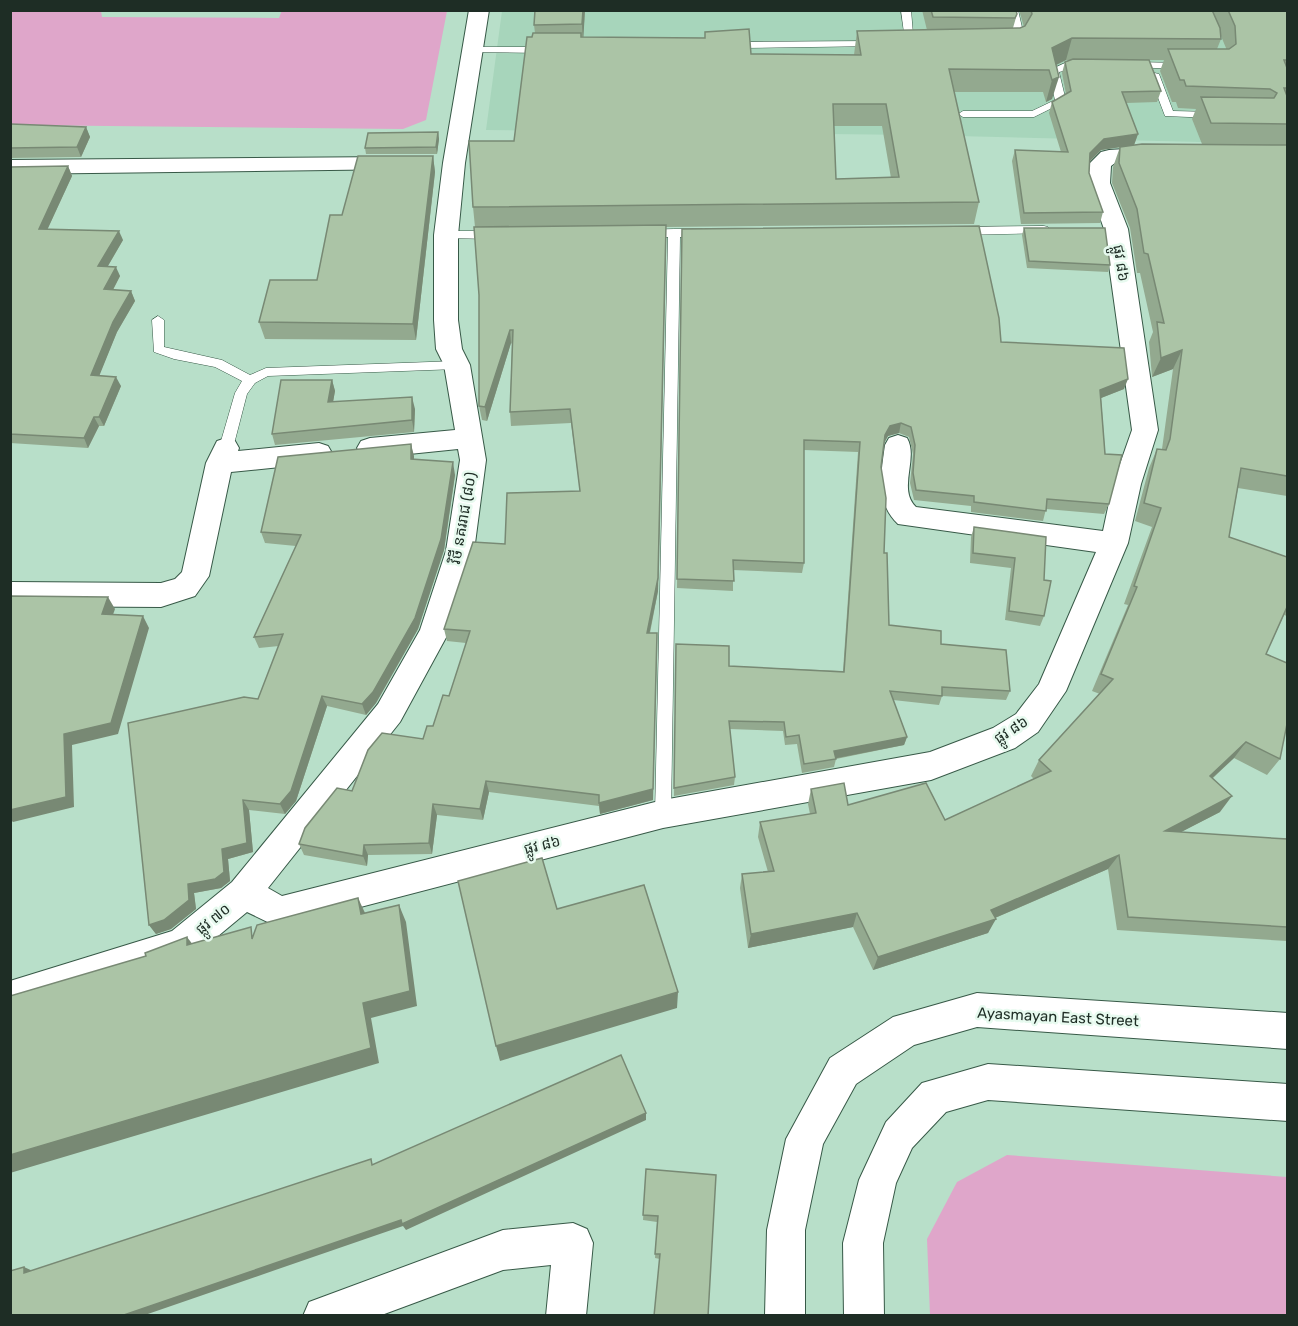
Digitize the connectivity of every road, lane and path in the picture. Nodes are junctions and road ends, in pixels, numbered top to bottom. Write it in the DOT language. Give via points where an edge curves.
graph roads {
  1 [pos="479,10"];
  2 [pos="906,10"];
  3 [pos="1013,10"];
  4 [pos="899,44"];
  5 [pos="922,44"];
  6 [pos="1003,45"];
  7 [pos="715,49"];
  8 [pos="473,50"];
  9 [pos="553,50"];
  10 [pos="1091,65"];
  11 [pos="1115,65"];
  12 [pos="1150,65"];
  13 [pos="1197,66"];
  14 [pos="963,114"];
  15 [pos="1226,115"];
  16 [pos="1182,155"];
  17 [pos="435,163"];
  18 [pos="10,167"];
  19 [pos="1056,230"];
  20 [pos="949,231"];
  21 [pos="674,233"];
  22 [pos="710,233"];
  23 [pos="506,234"];
  24 [pos="638,234"];
  25 [pos="446,235"];
  26 [pos="158,320"];
  27 [pos="457,365"];
  28 [pos="250,380"];
  29 [pos="468,438"];
  30 [pos="898,445"];
  31 [pos="223,456"];
  32 [pos="1114,543"];
  33 [pos="10,594"];
  34 [pos="663,814"];
  35 [pos="244,893"];
  36 [pos="10,998"];
  37 [pos="1287,1032"];
  38 [pos="1287,1103"];
  39 [pos="323,1316"];
  40 [pos="566,1316"];
  41 [pos="785,1316"];
  42 [pos="864,1316"];
  1 -- 8 [label="street, វិថី នគររាជ (៨០)"];
  2 -- 4 [label="lane"];
  3 -- 6 [label="lane" via="1019,36 1014,45"];
  4 -- 5 [label="lane"];
  4 -- 7 [label="lane" via="742,45"];
  8 -- 9 [label="lane"];
  8 -- 17 [label="street, វិថី នគររាជ (៨០)"];
  10 -- 14 [label="lane" via="1067,65 1053,71 1061,101 1034,114"];
  11 -- 12 [label="lane"];
  12 -- 13 [label="lane"];
  12 -- 15 [label="lane" via="1169,114"];
  16 -- 32 [label="street, ផ្លូវ ៨៦" via="1109,157 1100,164 1099,183 1145,430 1127,484"];
  17 -- 18 [label="street"];
  17 -- 25 [label="street, វិថី នគររាជ (៨០)"];
  19 -- 20 [label="lane"];
  21 -- 22 [label="lane"];
  21 -- 24 [label="lane"];
  21 -- 34 [label="lane"];
  23 -- 25 [label="lane"];
  25 -- 27 [label="street, វិថី នគររាជ (៨០)" via="446,320 449,349"];
  26 -- 28 [label="lane" via="158,349 218,363"];
  27 -- 28 [label="lane" via="266,372"];
  27 -- 29 [label="street, វិថី នគររាជ (៨០)"];
  28 -- 31 [label="lane" via="241,393"];
  29 -- 31 [label="street"];
  29 -- 35 [label="street, វិថី នគររាជ (៨០)" via="473,460 460,551 434,632 389,713"];
  30 -- 32 [label="street" via="894,502 908,518"];
  31 -- 33 [label="street" via="195,576 184,588 161,595"];
  32 -- 34 [label="street, ផ្លូវ ៨៦" via="1051,691 1027,723 1004,738 931,766"];
  34 -- 35 [label="street, ផ្លូវ ៨៦" via="280,912"];
  35 -- 36 [label="street, ផ្លូវ ៧០" via="182,944"];
  37 -- 41 [label="street, Ayasmayan East Street" via="977,1010 906,1030 843,1071 805,1139 786,1230"];
  38 -- 42 [label="street" via="988,1082 935,1096 899,1135 878,1180 863,1243"];
  39 -- 40 [label="street" via="503,1250 573,1243"];
}
